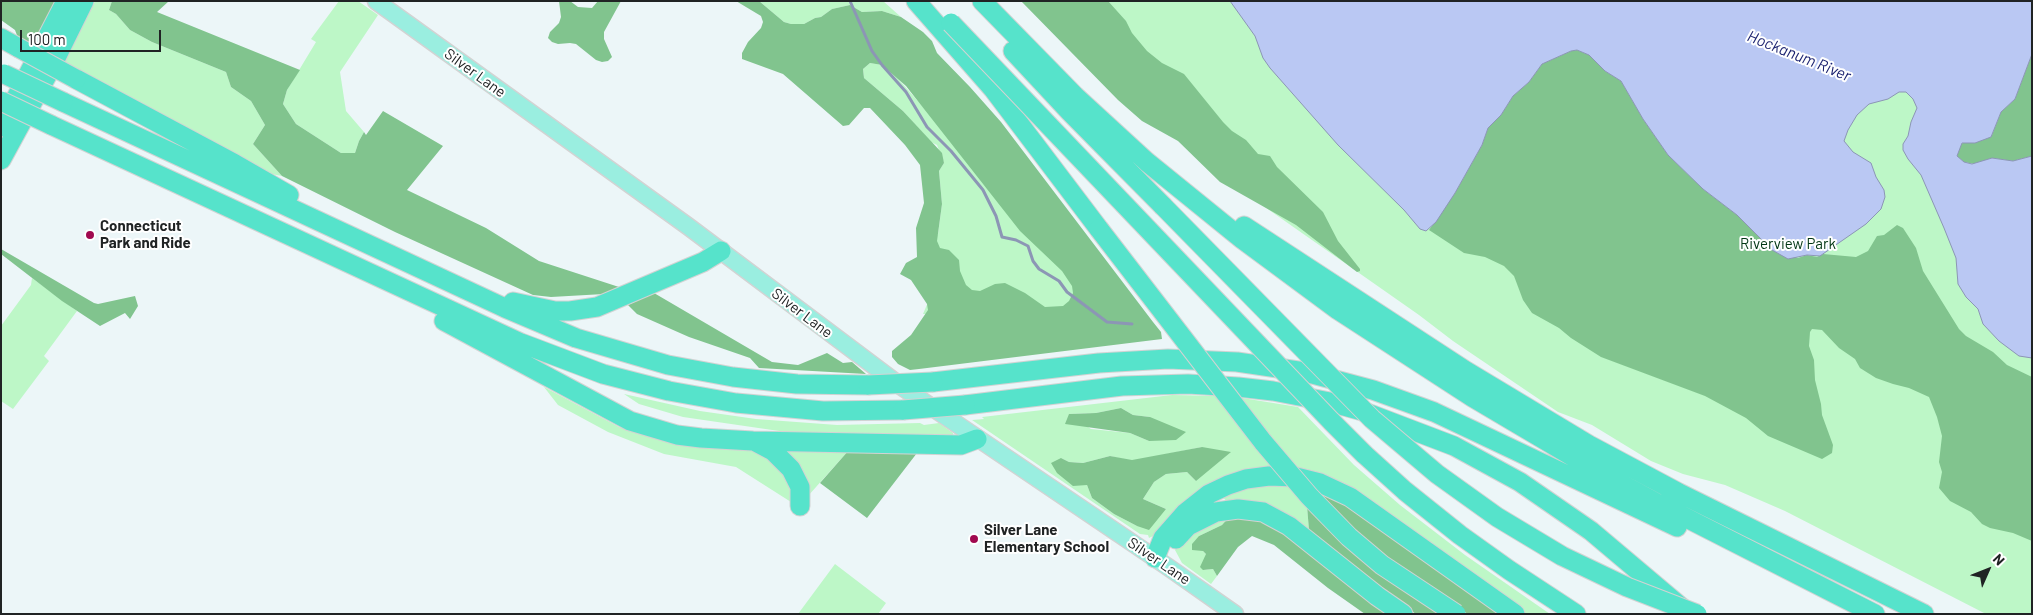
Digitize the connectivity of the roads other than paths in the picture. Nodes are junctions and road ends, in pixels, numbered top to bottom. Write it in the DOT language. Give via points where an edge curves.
graph roads {
  1 [pos="66,1"];
  2 [pos="84,1"];
  3 [pos="376,1"];
  4 [pos="916,1"];
  5 [pos="930,1"];
  6 [pos="970,1"];
  7 [pos="982,1"];
  8 [pos="947,27"];
  9 [pos="1,38"];
  10 [pos="3,74"];
  11 [pos="1,103"];
  12 [pos="1,127"];
  13 [pos="1134,152"];
  14 [pos="1,160"];
  15 [pos="267,226"];
  16 [pos="369,244"];
  17 [pos="721,251"];
  18 [pos="413,266"];
  19 [pos="977,439"];
  20 [pos="753,441"];
  21 [pos="800,506"];
  22 [pos="1155,558"];
  23 [pos="1876,590"];
  24 [pos="1235,614"];
  25 [pos="1403,614"];
  26 [pos="1456,614"];
  27 [pos="1514,614"];
  28 [pos="1576,614"];
  29 [pos="1690,614"];
  30 [pos="1697,614"];
  31 [pos="1864,614"];
  32 [pos="1875,614"];
  33 [pos="1924,614"];
  34 [pos="1938,614"];
  1 -- 12 [label="highway"];
  2 -- 14 [label="highway"];
  3 -- 17 [label="main road, Silver Lane"];
  4 -- 8 [label="highway"];
  5 -- 8 [label="highway"];
  6 -- 30 [label="highway, bridge" via="1041,82 1405,449 1508,524 1562,556 1627,587"];
  7 -- 13 [label="highway" via="1074,96"];
  8 -- 26 [label="highway, bridge" via="1300,488 1369,554"];
  8 -- 28 [label="highway, bridge" via="1364,454 1467,540"];
  9 -- 16 [label="highway, bridge" via="243,168"];
  10 -- 16 [label="highway, bridge"];
  11 -- 15 [label="highway, bridge"];
  13 -- 23 [label="highway" via="1186,183 1321,278 1548,421 1654,480"];
  13 -- 32 [label="highway" via="1285,272 1464,391 1608,477"];
  15 -- 20 [label="highway" via="326,264 477,338 630,421 686,436"];
  15 -- 29 [label="highway, bridge" via="521,344 611,376 678,393 754,406 840,411 903,410 1122,386 1188,384 1238,387 1330,402 1454,446 1526,486 1591,531"];
  16 -- 18 [label="highway"];
  17 -- 18 [label="highway" via="611,302 570,311 517,303 464,281"];
  17 -- 19 [label="main road, Silver Lane" via="878,371"];
  18 -- 31 [label="highway, bridge" via="544,326 637,357 733,376 798,384 933,382 1099,363 1168,359 1261,365 1340,380 1447,418 1807,590"];
  19 -- 20 [label="highway" via="962,445"];
  19 -- 22 [label="main road, Silver Lane"];
  20 -- 21 [label="highway" via="773,451 791,469 800,487"];
  22 -- 24 [label="main road, Silver Lane"];
  22 -- 25 [label="highway" via="1169,549 1184,529 1202,518 1231,509 1257,510 1289,526"];
  22 -- 27 [label="highway" via="1160,542 1168,532 1192,506 1209,494 1246,479 1296,477 1320,482 1350,497"];
  23 -- 33 [label="highway"];
  23 -- 34 [label="highway" via="1907,599"];
}
